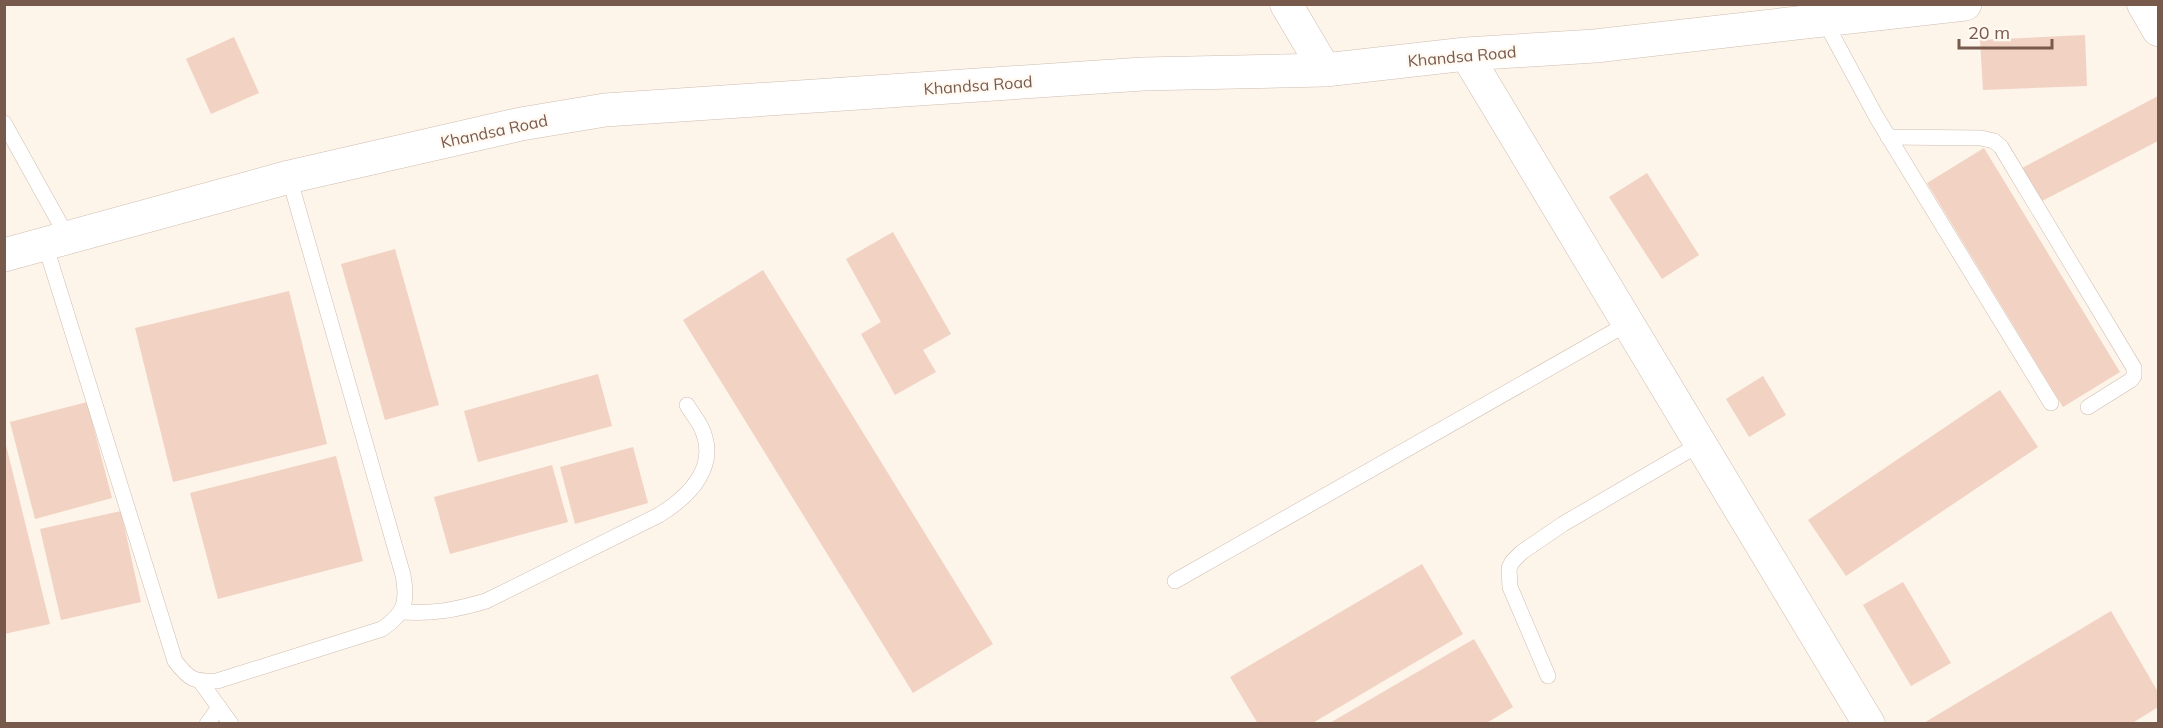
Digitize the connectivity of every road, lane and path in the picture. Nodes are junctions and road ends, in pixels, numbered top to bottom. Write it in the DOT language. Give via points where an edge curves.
graph roads {
  1 [pos="1286,4"];
  2 [pos="1965,4"];
  3 [pos="2144,4"];
  4 [pos="1824,20"];
  5 [pos="2158,30"];
  6 [pos="1466,54"];
  7 [pos="1325,70"];
  8 [pos="4,123"];
  9 [pos="1888,137"];
  10 [pos="289,177"];
  11 [pos="56,241"];
  12 [pos="4,255"];
  13 [pos="1627,324"];
  14 [pos="2051,403"];
  15 [pos="687,405"];
  16 [pos="2088,407"];
  17 [pos="1700,444"];
  18 [pos="1175,580"];
  19 [pos="401,612"];
  20 [pos="1548,676"];
  21 [pos="200,681"];
  22 [pos="219,706"];
  23 [pos="207,723"];
  24 [pos="231,723"];
  25 [pos="1869,723"];
  1 -- 7 [label="street"];
  2 -- 4 [label="street, Khandsa Road"];
  3 -- 5 [label="street"];
  4 -- 6 [label="street, Khandsa Road" via="1595,46"];
  4 -- 9 [label="lane"];
  6 -- 7 [label="street, Khandsa Road"];
  6 -- 13 [label="street"];
  7 -- 10 [label="street, Khandsa Road" via="1143,74 605,110 521,124"];
  8 -- 11 [label="lane"];
  9 -- 14 [label="lane"];
  9 -- 16 [label="lane" via="1981,138 2001,147 2134,368 2131,380"];
  10 -- 11 [label="street, Khandsa Road"];
  10 -- 19 [label="lane" via="403,575 406,592"];
  11 -- 12 [label="street, Khandsa Road"];
  11 -- 21 [label="lane" via="175,661 186,676"];
  13 -- 17 [label="street"];
  13 -- 18 [label="lane"];
  15 -- 19 [label="lane" via="701,427 706,458 703,473 675,505 486,601 432,614"];
  17 -- 20 [label="lane" via="1563,524 1512,562 1510,587"];
  17 -- 25 [label="street"];
  19 -- 21 [label="lane" via="382,629 217,681"];
  21 -- 22 [label="lane"];
  22 -- 23 [label="lane"];
  22 -- 24 [label="lane"];
}
